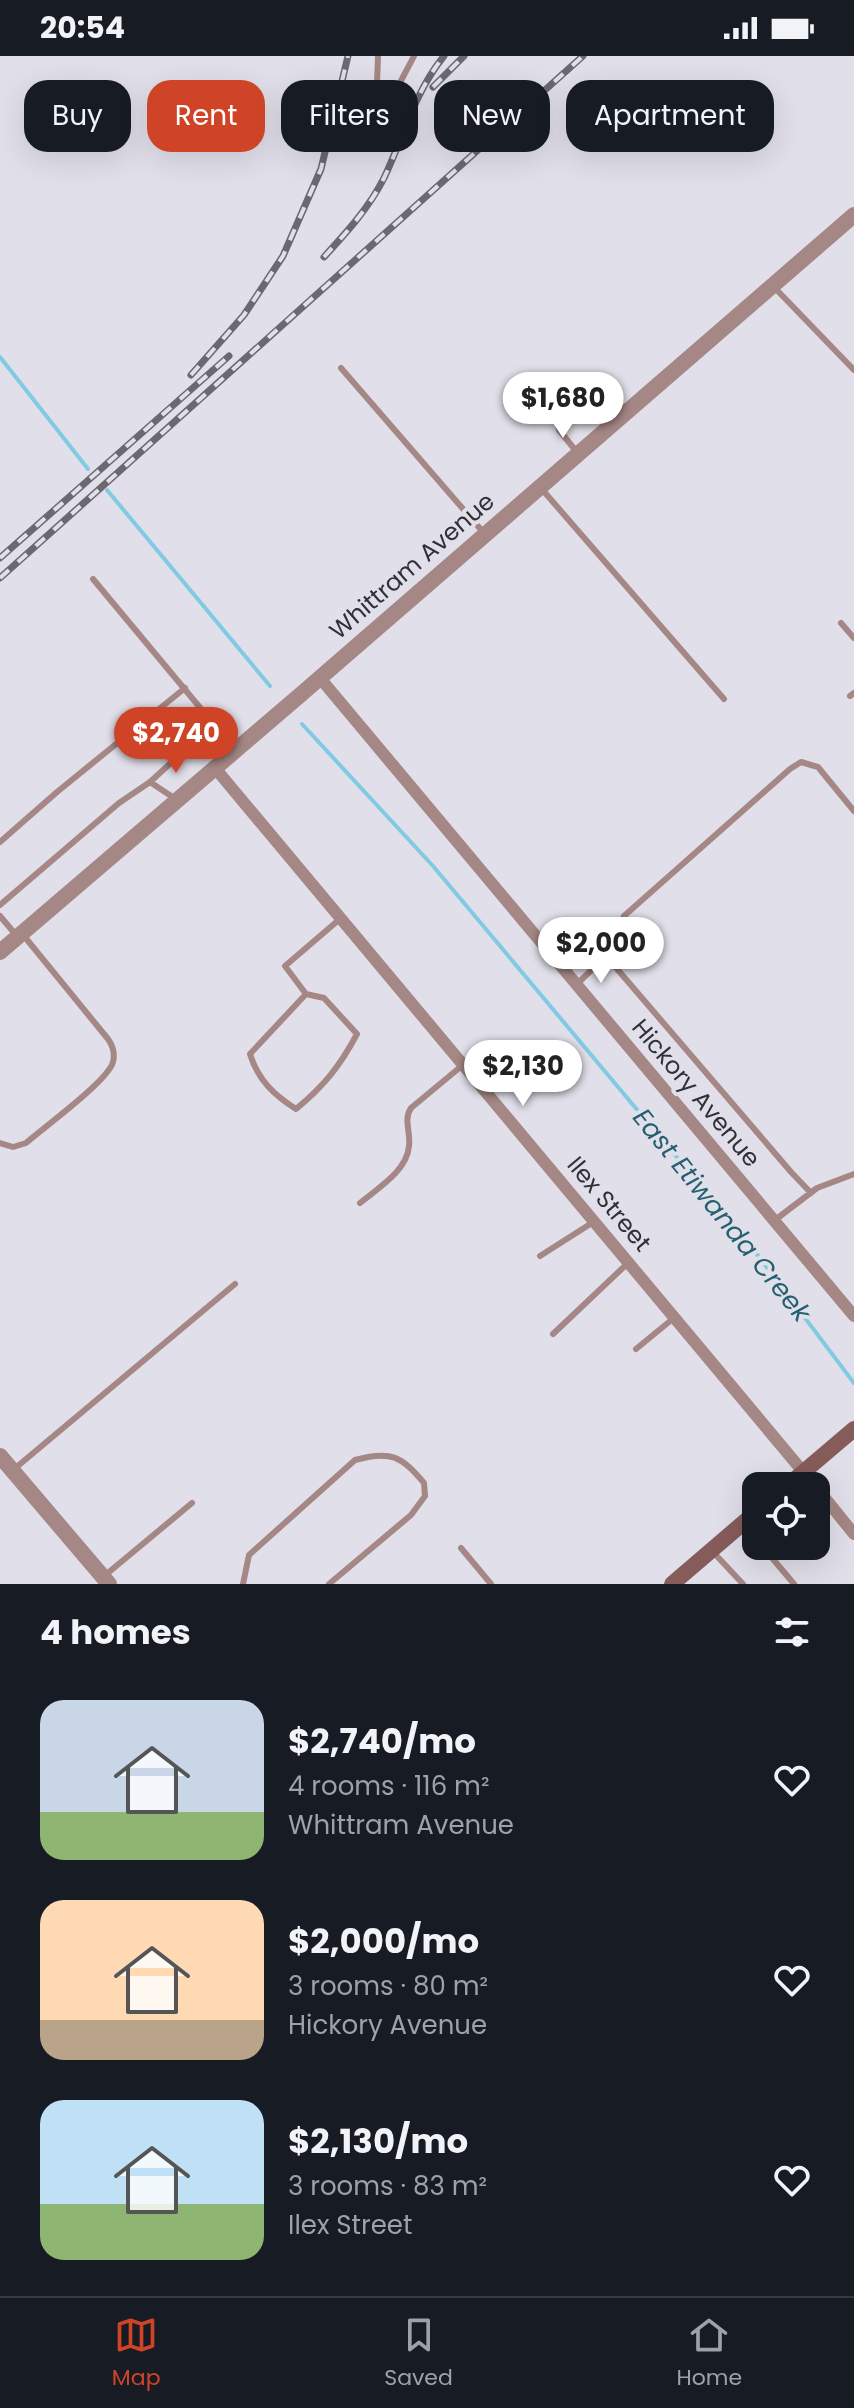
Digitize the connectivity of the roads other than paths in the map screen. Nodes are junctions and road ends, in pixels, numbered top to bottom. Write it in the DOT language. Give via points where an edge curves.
graph roads {
  1 [pos="378,56"];
  2 [pos="414,56"];
  3 [pos="854,215"];
  4 [pos="773,286"];
  5 [pos="341,368"];
  6 [pos="854,370"];
  7 [pos="546,375"];
  8 [pos="579,454"];
  9 [pos="540,487"];
  10 [pos="485,535"];
  11 [pos="93,579"];
  12 [pos="841,623"];
  13 [pos="854,638"];
  14 [pos="320,678"];
  15 [pos="185,688"];
  16 [pos="724,699"];
  17 [pos="215,768"];
  18 [pos="150,782"];
  19 [pos="177,800"];
  20 [pos="854,811"];
  21 [pos="0,842"];
  22 [pos="0,905"];
  23 [pos="0,916"];
  24 [pos="341,918"];
  25 [pos="20,935"];
  26 [pos="0,952"];
  27 [pos="606,956"];
  28 [pos="577,984"];
  29 [pos="306,994"];
  30 [pos="464,1064"];
  31 [pos="0,1143"];
  32 [pos="854,1174"];
  33 [pos="811,1193"];
  34 [pos="360,1203"];
  35 [pos="595,1221"];
  36 [pos="775,1221"];
  37 [pos="540,1256"];
  38 [pos="629,1262"];
  39 [pos="235,1284"];
  40 [pos="854,1316"];
  41 [pos="675,1317"];
  42 [pos="553,1334"];
  43 [pos="636,1349"];
  44 [pos="854,1429"];
  45 [pos="0,1456"];
  46 [pos="13,1470"];
  47 [pos="804,1472"];
  48 [pos="192,1503"];
  49 [pos="830,1504"];
  50 [pos="742,1525"];
  51 [pos="854,1534"];
  52 [pos="461,1548"];
  53 [pos="712,1550"];
  54 [pos="774,1560"];
  55 [pos="106,1580"];
  56 [pos="675,1583"];
  57 [pos="243,1584"];
  58 [pos="329,1584"];
  59 [pos="491,1584"];
  60 [pos="743,1584"];
  61 [pos="794,1584"];
  1 -- 2 [label="lane" via="379,116"];
  3 -- 4 [label="street, Whittram Avenue"];
  4 -- 6 [label="lane"];
  4 -- 8 [label="street, Whittram Avenue"];
  5 -- 10 [label="lane"];
  7 -- 8 [label="lane" via="555,395 559,430"];
  8 -- 9 [label="street, Whittram Avenue"];
  9 -- 10 [label="street, Whittram Avenue"];
  9 -- 16 [label="lane"];
  10 -- 14 [label="street, Whittram Avenue"];
  11 -- 15 [label="lane"];
  12 -- 13 [label="lane"];
  14 -- 17 [label="street, Whittram Avenue"];
  14 -- 28 [label="street, Hickory Avenue"];
  15 -- 18 [label="lane" via="207,722 197,739"];
  15 -- 21 [label="lane"];
  17 -- 19 [label="street, Whittram Avenue"];
  17 -- 24 [label="street, Ilex Street"];
  18 -- 19 [label="lane"];
  18 -- 22 [label="lane"];
  19 -- 25 [label="street, Whittram Avenue"];
  20 -- 27 [label="lane" via="818,767 801,762 624,916"];
  23 -- 25 [label="lane"];
  24 -- 29 [label="lane" via="285,966"];
  24 -- 30 [label="street, Ilex Street"];
  25 -- 26 [label="street, Whittram Avenue"];
  25 -- 31 [label="lane" via="108,1039 113,1065 26,1143"];
  27 -- 28 [label="lane"];
  27 -- 33 [label="lane"];
  28 -- 36 [label="street, Hickory Avenue"];
  29 -- 29 [label="lane" via="324,998 357,1034 322,1088 296,1109 275,1096 255,1071 250,1054"];
  30 -- 34 [label="lane" via="411,1108 406,1157"];
  30 -- 35 [label="street, Ilex Street"];
  32 -- 33 [label="lane"];
  33 -- 36 [label="lane"];
  35 -- 37 [label="lane"];
  35 -- 38 [label="street, Ilex Street"];
  36 -- 40 [label="street, Hickory Avenue"];
  38 -- 41 [label="street, Ilex Street"];
  38 -- 42 [label="lane"];
  39 -- 46 [label="lane"];
  41 -- 43 [label="lane"];
  41 -- 47 [label="street, Ilex Street"];
  44 -- 47 [label="main road"];
  45 -- 46 [label="street"];
  46 -- 55 [label="street"];
  48 -- 55 [label="lane" via="120,1560"];
  49 -- 51 [label="street, Ilex Street"];
  50 -- 53 [label="main road"];
  52 -- 59 [label="lane"];
  53 -- 56 [label="main road"];
  53 -- 60 [label="lane"];
  54 -- 61 [label="lane"];
  57 -- 58 [label="lane" via="249,1555 355,1460 375,1454 404,1460 424,1483 425,1496 411,1515"];
}
